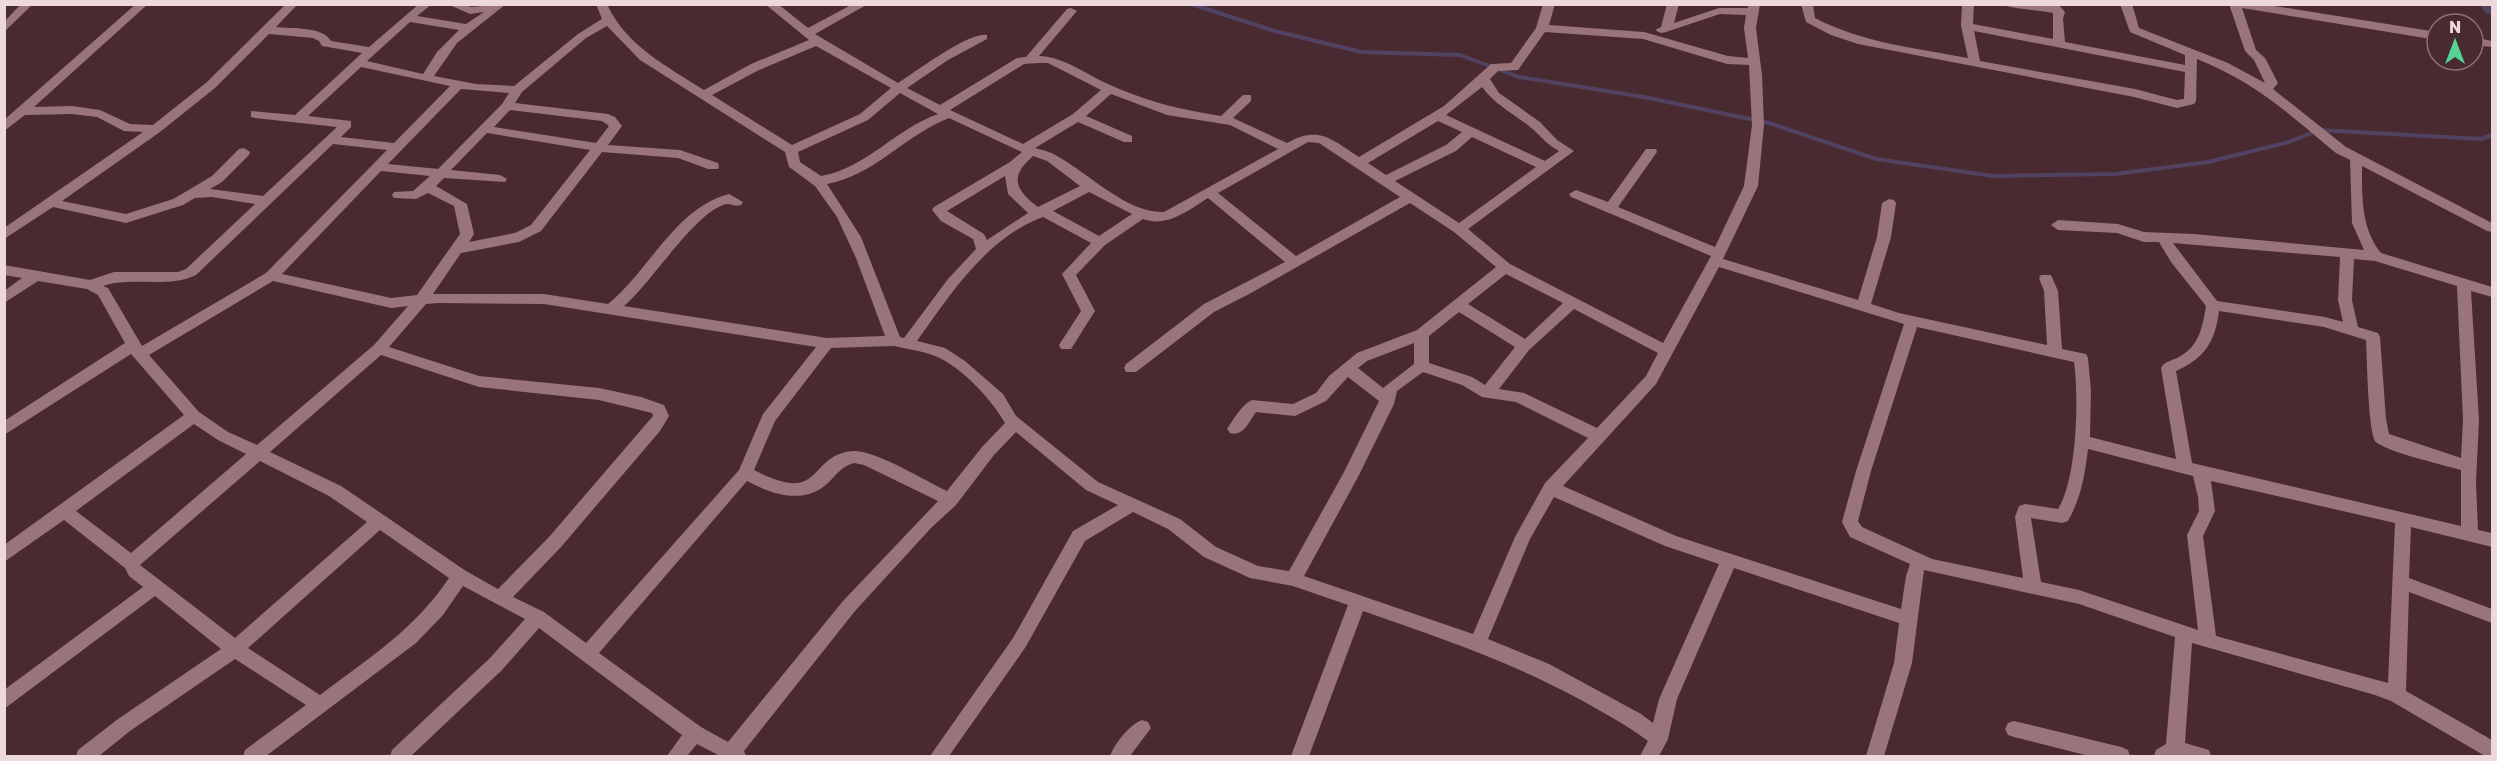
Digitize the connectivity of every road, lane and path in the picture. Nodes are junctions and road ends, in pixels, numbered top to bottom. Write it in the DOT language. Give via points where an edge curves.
graph roads {
  1 [pos="28,4"];
  2 [pos="143,4"];
  3 [pos="293,4"];
  4 [pos="427,4"];
  5 [pos="452,4"];
  6 [pos="601,4"];
  7 [pos="770,4"];
  8 [pos="863,4"];
  9 [pos="1549,4"];
  10 [pos="1673,4"];
  11 [pos="1707,4"];
  12 [pos="1807,4"];
  13 [pos="1968,4"];
  14 [pos="2007,4"];
  15 [pos="2126,4"];
  16 [pos="2237,4"];
  17 [pos="500,5"];
  18 [pos="2260,6"];
  19 [pos="2052,7"];
  20 [pos="1754,8"];
  21 [pos="1071,11"];
  22 [pos="1719,11"];
  23 [pos="407,18"];
  24 [pos="608,20"];
  25 [pos="1966,26"];
  26 [pos="469,28"];
  27 [pos="1542,28"];
  28 [pos="4,29"];
  29 [pos="1666,29"];
  30 [pos="266,30"];
  31 [pos="2425,34"];
  32 [pos="983,36"];
  33 [pos="1644,36"];
  34 [pos="812,37"];
  35 [pos="2059,44"];
  36 [pos="371,51"];
  37 [pos="2191,53"];
  38 [pos="1035,57"];
  39 [pos="1754,62"];
  40 [pos="357,63"];
  41 [pos="1975,63"];
  42 [pos="2191,70"];
  43 [pos="1490,73"];
  44 [pos="427,78"];
  45 [pos="458,85"];
  46 [pos="900,87"];
  47 [pos="1110,89"];
  48 [pos="2266,89"];
  49 [pos="517,90"];
  50 [pos="704,95"];
  51 [pos="1247,98"];
  52 [pos="507,106"];
  53 [pos="24,111"];
  54 [pos="946,111"];
  55 [pos="255,114"];
  56 [pos="1437,116"];
  57 [pos="300,117"];
  58 [pos="1077,117"];
  59 [pos="1225,119"];
  60 [pos="4,127"];
  61 [pos="156,129"];
  62 [pos="484,129"];
  63 [pos="1470,132"];
  64 [pos="1128,139"];
  65 [pos="331,140"];
  66 [pos="399,147"];
  67 [pos="601,148"];
  68 [pos="1287,148"];
  69 [pos="791,150"];
  70 [pos="1028,150"];
  71 [pos="244,152"];
  72 [pos="1651,152"];
  73 [pos="2356,157"];
  74 [pos="1359,163"];
  75 [pos="1015,165"];
  76 [pos="713,166"];
  77 [pos="378,167"];
  78 [pos="1546,167"];
  79 [pos="441,174"];
  80 [pos="500,178"];
  81 [pos="818,181"];
  82 [pos="1385,181"];
  83 [pos="1089,186"];
  84 [pos="426,187"];
  85 [pos="1209,192"];
  86 [pos="192,194"];
  87 [pos="1576,194"];
  88 [pos="399,195"];
  89 [pos="1410,197"];
  90 [pos="267,201"];
  91 [pos="736,202"];
  92 [pos="1888,202"];
  93 [pos="53,203"];
  94 [pos="1611,207"];
  95 [pos="1040,213"];
  96 [pos="1143,213"];
  97 [pos="2058,225"];
  98 [pos="2493,228"];
  99 [pos="1459,229"];
  100 [pos="4,235"];
  101 [pos="2163,238"];
  102 [pos="1100,242"];
  103 [pos="456,249"];
  104 [pos="983,251"];
  105 [pos="2347,255"];
  106 [pos="2376,256"];
  107 [pos="1716,257"];
  108 [pos="1295,262"];
  109 [pos="1505,267"];
  110 [pos="4,270"];
  111 [pos="35,276"];
  112 [pos="271,276"];
  113 [pos="2046,278"];
  114 [pos="90,285"];
  115 [pos="2464,285"];
  116 [pos="2493,292"];
  117 [pos="4,298"];
  118 [pos="420,302"];
  119 [pos="1572,303"];
  120 [pos="1458,305"];
  121 [pos="2213,305"];
  122 [pos="1863,306"];
  123 [pos="611,309"];
  124 [pos="1912,321"];
  125 [pos="2351,328"];
  126 [pos="1422,334"];
  127 [pos="901,342"];
  128 [pos="827,343"];
  129 [pos="1066,345"];
  130 [pos="1524,346"];
  131 [pos="137,349"];
  132 [pos="379,349"];
  133 [pos="2055,351"];
  134 [pos="1668,352"];
  135 [pos="1421,366"];
  136 [pos="1131,368"];
  137 [pos="1347,368"];
  138 [pos="1487,393"];
  139 [pos="1387,399"];
  140 [pos="194,416"];
  141 [pos="1015,423"];
  142 [pos="4,429"];
  143 [pos="1235,429"];
  144 [pos="1599,436"];
  145 [pos="2081,441"];
  146 [pos="259,453"];
  147 [pos="2469,466"];
  148 [pos="2192,469"];
  149 [pos="745,473"];
  150 [pos="1551,488"];
  151 [pos="950,500"];
  152 [pos="1130,506"];
  153 [pos="64,512"];
  154 [pos="2403,518"];
  155 [pos="379,521"];
  156 [pos="2470,535"];
  157 [pos="2493,540"];
  158 [pos="4,555"];
  159 [pos="1729,560"];
  160 [pos="131,562"];
  161 [pos="1919,562"];
  162 [pos="460,576"];
  163 [pos="1293,579"];
  164 [pos="2399,581"];
  165 [pos="156,586"];
  166 [pos="2033,587"];
  167 [pos="500,599"];
  168 [pos="1358,602"];
  169 [pos="2493,616"];
  170 [pos="538,617"];
  171 [pos="1909,619"];
  172 [pos="2184,632"];
  173 [pos="2208,641"];
  174 [pos="1478,643"];
  175 [pos="235,649"];
  176 [pos="588,653"];
  177 [pos="2397,695"];
  178 [pos="4,701"];
  179 [pos="321,705"];
  180 [pos="1142,728"];
  181 [pos="2014,729"];
  182 [pos="694,733"];
  183 [pos="1659,739"];
  184 [pos="2472,748"];
  185 [pos="2493,750"];
  186 [pos="2169,753"];
  187 [pos="255,755"];
  188 [pos="733,755"];
  189 [pos="86,756"];
  190 [pos="404,756"];
  191 [pos="676,756"];
  192 [pos="939,756"];
  193 [pos="1119,756"];
  194 [pos="1300,756"];
  195 [pos="1649,756"];
  196 [pos="1875,756"];
  197 [pos="2121,756"];
  198 [pos="2202,756"];
  1 -- 28 [label="street"];
  2 -- 53 [label="street"];
  3 -- 30 [label="street"];
  4 -- 23 [label="street"];
  5 -- 17 [label="street" via="470,11"];
  6 -- 24 [label="street"];
  7 -- 34 [label="street"];
  8 -- 34 [label="street"];
  9 -- 27 [label="street"];
  10 -- 29 [label="street"];
  11 -- 22 [label="street"];
  12 -- 41 [label="street" via="1810,20 1835,33 1869,44"];
  13 -- 25 [label="street"];
  14 -- 19 [label="street"];
  15 -- 37 [label="street" via="2134,30"];
  16 -- 18 [label="street"];
  16 -- 48 [label="street" via="2251,51 2270,75 2272,83"];
  17 -- 26 [label="street"];
  18 -- 31 [label="street"];
  19 -- 35 [label="street" via="2059,12"];
  20 -- 22 [label="street"];
  20 -- 39 [label="street" via="1750,28"];
  21 -- 38 [label="street"];
  22 -- 29 [label="street"];
  23 -- 26 [label="street"];
  23 -- 36 [label="street"];
  24 -- 49 [label="street" via="582,36"];
  24 -- 50 [label="street" via="644,57"];
  25 -- 35 [label="street"];
  25 -- 41 [label="street"];
  26 -- 44 [label="street" via="440,56"];
  27 -- 33 [label="street"];
  27 -- 43 [label="street" via="1514,67"];
  29 -- 33 [label="street"];
  30 -- 36 [label="street" via="316,35 326,44"];
  30 -- 61 [label="street" via="212,85"];
  32 -- 46 [label="street"];
  33 -- 39 [label="street" via="1727,60"];
  34 -- 46 [label="street"];
  34 -- 50 [label="street"];
  35 -- 42 [label="street"];
  36 -- 40 [label="street"];
  37 -- 42 [label="street"];
  37 -- 48 [label="street"];
  38 -- 47 [label="street" via="1052,60"];
  38 -- 54 [label="street" via="1005,70"];
  39 -- 107 [label="street" via="1758,121 1751,186"];
  40 -- 44 [label="street"];
  40 -- 57 [label="street"];
  41 -- 42 [label="street" via="2177,104 2190,101"];
  43 -- 56 [label="street"];
  43 -- 78 [label="street" via="1495,96 1568,151"];
  44 -- 45 [label="street"];
  45 -- 49 [label="street"];
  45 -- 66 [label="street"];
  46 -- 54 [label="street"];
  46 -- 69 [label="street" via="864,117"];
  47 -- 58 [label="street"];
  47 -- 59 [label="street" via="1171,112"];
  48 -- 73 [label="street" via="2316,132"];
  49 -- 52 [label="street"];
  50 -- 69 [label="street"];
  51 -- 59 [label="street"];
  52 -- 62 [label="street"];
  52 -- 67 [label="street" via="611,120 616,126"];
  53 -- 60 [label="street"];
  53 -- 61 [label="street" via="72,110 100,114 128,128"];
  54 -- 70 [label="street"];
  54 -- 81 [label="street" via="849,174"];
  55 -- 57 [label="street"];
  56 -- 63 [label="street"];
  56 -- 74 [label="street"];
  57 -- 65 [label="street" via="345,122 344,129"];
  58 -- 64 [label="street"];
  58 -- 70 [label="street"];
  59 -- 68 [label="street"];
  61 -- 93 [label="street"];
  62 -- 67 [label="street"];
  62 -- 79 [label="street"];
  63 -- 78 [label="street"];
  63 -- 82 [label="street" via="1451,148"];
  65 -- 66 [label="street"];
  65 -- 90 [label="street"];
  66 -- 77 [label="street"];
  67 -- 76 [label="street" via="680,154"];
  67 -- 103 [label="street" via="536,228 519,237"];
  68 -- 74 [label="street" via="1313,136"];
  68 -- 85 [label="street"];
  69 -- 81 [label="street" via="794,164"];
  70 -- 75 [label="street"];
  70 -- 83 [label="street" via="1052,159"];
  71 -- 86 [label="street" via="217,179"];
  72 -- 94 [label="street"];
  73 -- 98 [label="street"];
  73 -- 106 [label="street" via="2356,208 2368,248"];
  74 -- 82 [label="street"];
  75 -- 95 [label="street" via="1009,181 1012,192"];
  75 -- 104 [label="street" via="939,210 979,237"];
  77 -- 79 [label="street"];
  77 -- 112 [label="street"];
  78 -- 99 [label="street"];
  79 -- 80 [label="street"];
  79 -- 84 [label="street"];
  81 -- 127 [label="street" via="834,202"];
  82 -- 89 [label="street"];
  83 -- 95 [label="street"];
  83 -- 96 [label="street"];
  84 -- 88 [label="street" via="416,195"];
  84 -- 103 [label="street" via="460,204 467,234"];
  85 -- 96 [label="street" via="1167,216 1156,218"];
  85 -- 108 [label="street"];
  86 -- 90 [label="street"];
  86 -- 93 [label="street" via="126,219"];
  87 -- 94 [label="street"];
  89 -- 99 [label="street"];
  89 -- 108 [label="street"];
  90 -- 114 [label="street" via="191,272 180,277 114,277"];
  91 -- 123 [label="street" via="729,198 718,202 683,227 627,298"];
  92 -- 122 [label="street" via="1884,237"];
  93 -- 100 [label="street"];
  94 -- 107 [label="street"];
  95 -- 102 [label="street"];
  95 -- 104 [label="street"];
  96 -- 102 [label="street"];
  97 -- 101 [label="street" via="2118,229"];
  99 -- 109 [label="street"];
  101 -- 105 [label="street"];
  101 -- 121 [label="street"];
  102 -- 129 [label="street" via="1069,274 1088,311"];
  103 -- 118 [label="street"];
  104 -- 127 [label="street" via="958,274"];
  105 -- 106 [label="street"];
  105 -- 125 [label="street" via="2345,300"];
  106 -- 115 [label="street"];
  107 -- 122 [label="street"];
  107 -- 134 [label="street"];
  108 -- 136 [label="street" via="1209,308"];
  109 -- 119 [label="street"];
  109 -- 120 [label="street"];
  110 -- 111 [label="street"];
  111 -- 114 [label="street"];
  111 -- 117 [label="street"];
  112 -- 118 [label="street" via="391,303"];
  112 -- 131 [label="street"];
  113 -- 133 [label="street" via="2051,291"];
  114 -- 131 [label="street" via="103,292"];
  115 -- 116 [label="street"];
  115 -- 147 [label="street" via="2471,420"];
  118 -- 123 [label="street" via="438,298 544,300"];
  118 -- 132 [label="street"];
  119 -- 130 [label="street"];
  119 -- 134 [label="street"];
  120 -- 126 [label="street"];
  120 -- 130 [label="street"];
  121 -- 125 [label="street"];
  121 -- 148 [label="street" via="2209,338 2189,360 2168,368"];
  122 -- 124 [label="street"];
  123 -- 128 [label="street"];
  124 -- 133 [label="street"];
  124 -- 161 [label="street" via="1901,364 1870,444 1850,522 1864,537"];
  125 -- 147 [label="street" via="2373,337 2382,438"];
  126 -- 135 [label="street"];
  126 -- 137 [label="street" via="1362,357"];
  127 -- 128 [label="street"];
  127 -- 141 [label="street" via="940,352 960,365 998,398"];
  128 -- 149 [label="street" via="768,418"];
  130 -- 138 [label="street"];
  131 -- 140 [label="street"];
  131 -- 142 [label="street"];
  132 -- 146 [label="street"];
  132 -- 167 [label="street" via="490,383 595,395 659,409 661,416 655,427"];
  133 -- 145 [label="street" via="2081,358"];
  134 -- 144 [label="street" via="1651,380"];
  135 -- 138 [label="street" via="1467,381"];
  135 -- 139 [label="street" via="1390,388"];
  137 -- 139 [label="street"];
  137 -- 143 [label="street" via="1321,397 1295,410 1252,406"];
  138 -- 144 [label="street" via="1519,398"];
  139 -- 163 [label="street"];
  140 -- 146 [label="street" via="223,436"];
  140 -- 153 [label="street"];
  141 -- 151 [label="street"];
  141 -- 152 [label="street" via="1092,486"];
  144 -- 150 [label="street"];
  145 -- 148 [label="street"];
  145 -- 166 [label="street" via="2077,485 2068,511 2054,516 2025,511 2023,517"];
  146 -- 155 [label="street" via="335,491"];
  146 -- 160 [label="street"];
  147 -- 156 [label="street"];
  148 -- 154 [label="street"];
  148 -- 173 [label="street" via="2208,503 2206,521 2195,535"];
  149 -- 151 [label="street" via="769,485 798,490 812,486 835,463 855,456"];
  149 -- 176 [label="street"];
  150 -- 159 [label="street" via="1671,541"];
  150 -- 174 [label="street" via="1523,537"];
  151 -- 188 [label="street" via="849,606"];
  152 -- 163 [label="street" via="1174,524 1219,557 1256,573"];
  152 -- 192 [label="street" via="1079,536 1019,643"];
  153 -- 158 [label="street"];
  153 -- 160 [label="street"];
  154 -- 156 [label="street"];
  154 -- 164 [label="street"];
  155 -- 162 [label="street"];
  155 -- 175 [label="street"];
  156 -- 157 [label="street"];
  159 -- 171 [label="street"];
  159 -- 183 [label="street" via="1668,699"];
  160 -- 165 [label="street" via="135,571"];
  161 -- 166 [label="street"];
  161 -- 171 [label="street"];
  162 -- 167 [label="street"];
  162 -- 179 [label="street" via="437,610 410,638"];
  163 -- 168 [label="street"];
  164 -- 169 [label="street"];
  164 -- 177 [label="street"];
  165 -- 175 [label="street"];
  165 -- 178 [label="street"];
  166 -- 172 [label="street" via="2079,597"];
  167 -- 170 [label="street"];
  168 -- 174 [label="street"];
  168 -- 194 [label="street"];
  170 -- 176 [label="street"];
  170 -- 190 [label="street"];
  171 -- 196 [label="street" via="1903,663"];
  172 -- 173 [label="street"];
  172 -- 186 [label="street"];
  173 -- 177 [label="street"];
  174 -- 183 [label="street" via="1543,670 1635,720"];
  175 -- 179 [label="street"];
  175 -- 189 [label="street" via="124,725"];
  176 -- 182 [label="street"];
  177 -- 184 [label="street"];
  179 -- 187 [label="street"];
  180 -- 193 [label="street"];
  181 -- 197 [label="street"];
  182 -- 188 [label="street"];
  182 -- 191 [label="street"];
  183 -- 195 [label="street"];
  184 -- 185 [label="street"];
  186 -- 198 [label="street"];
}
